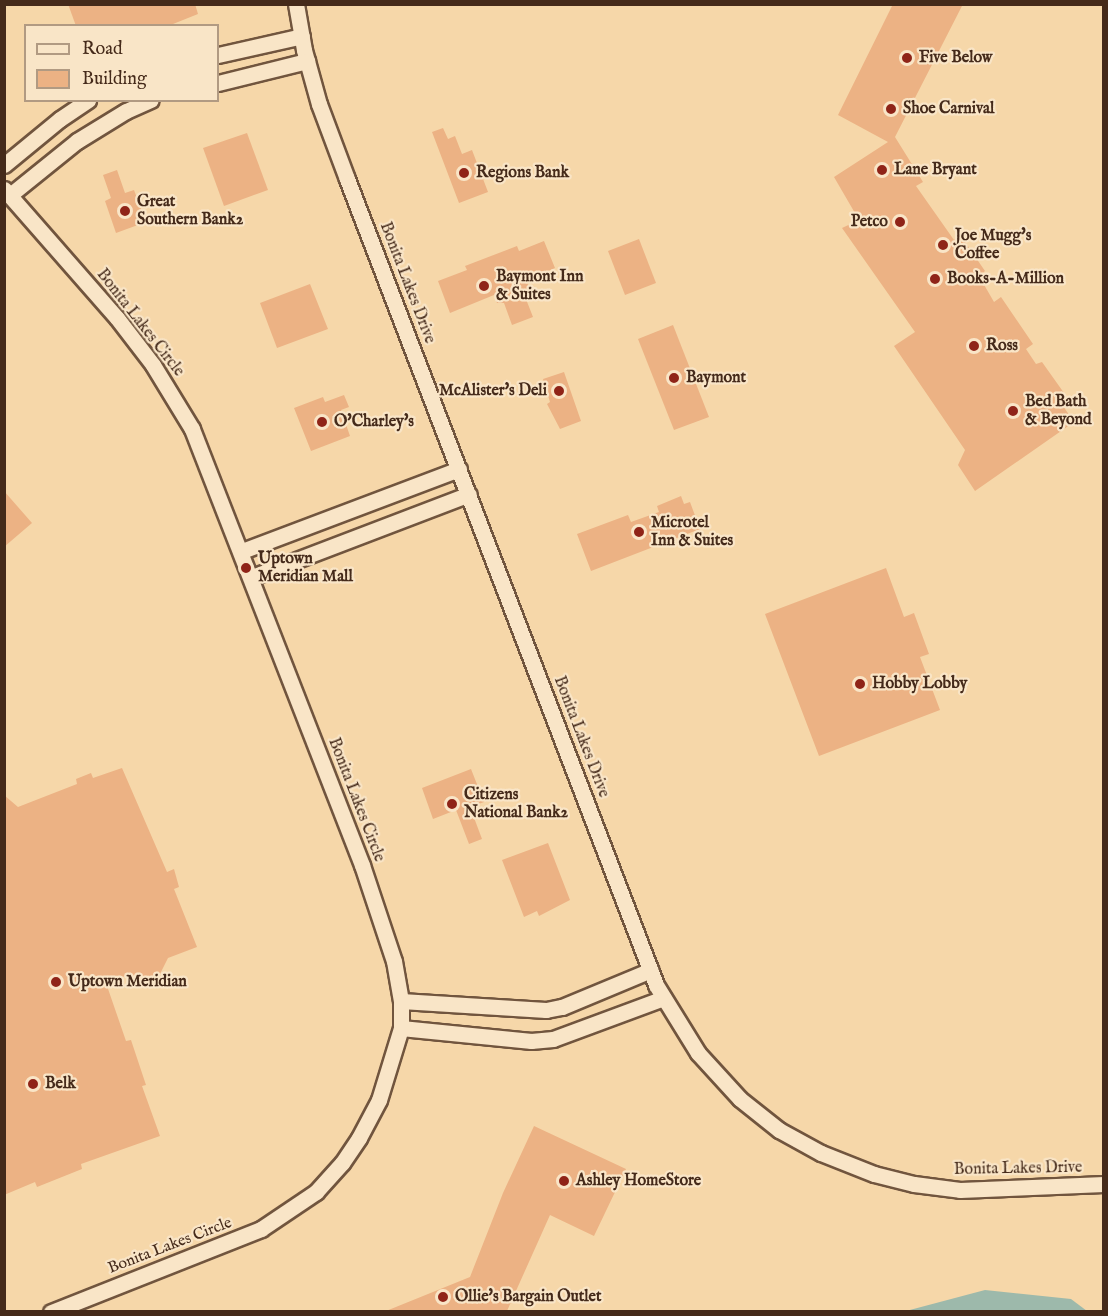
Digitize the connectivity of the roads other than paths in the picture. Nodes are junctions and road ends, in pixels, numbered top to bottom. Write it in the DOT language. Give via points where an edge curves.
graph roads {
  1 [pos="297,4"];
  2 [pos="302,36"];
  3 [pos="219,55"];
  4 [pos="307,61"];
  5 [pos="219,83"];
  6 [pos="85,102"];
  7 [pos="146,102"];
  8 [pos="4,165"];
  9 [pos="7,192"];
  10 [pos="459,469"];
  11 [pos="469,494"];
  12 [pos="242,551"];
  13 [pos="252,577"];
  14 [pos="651,970"];
  15 [pos="664,998"];
  16 [pos="401,1001"];
  17 [pos="401,1028"];
  18 [pos="1104,1184"];
  19 [pos="51,1311"];
  1 -- 2 [label="street, Bonita Lakes Drive"];
  2 -- 3 [label="street"];
  2 -- 4 [label="street, Bonita Lakes Drive"];
  4 -- 5 [label="street"];
  4 -- 10 [label="street, Bonita Lakes Drive" via="319,104"];
  6 -- 8 [label="street"];
  7 -- 9 [label="street" via="77,141"];
  9 -- 12 [label="street, Bonita Lakes Circle" via="117,318 174,397 200,446"];
  10 -- 11 [label="street, Bonita Lakes Drive"];
  10 -- 12 [label="street"];
  11 -- 13 [label="street"];
  11 -- 14 [label="street, Bonita Lakes Drive"];
  12 -- 13 [label="street, Bonita Lakes Circle"];
  13 -- 16 [label="street, Bonita Lakes Circle" via="381,917"];
  14 -- 15 [label="street, Bonita Lakes Drive"];
  14 -- 16 [label="street" via="546,1010"];
  15 -- 17 [label="street" via="553,1040"];
  15 -- 18 [label="street, Bonita Lakes Drive" via="698,1053 740,1099 779,1130 821,1153 874,1174 960,1190"];
  16 -- 17 [label="street, Bonita Lakes Circle"];
  17 -- 19 [label="street, Bonita Lakes Circle" via="379,1100 342,1163 316,1192 261,1229"];
}
